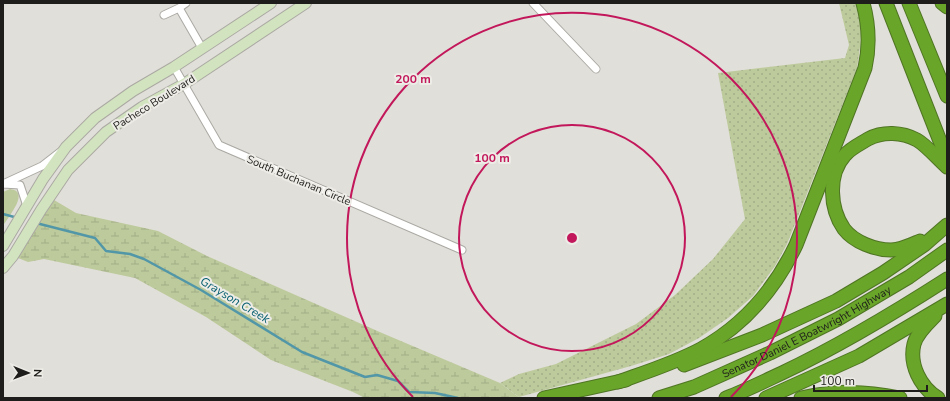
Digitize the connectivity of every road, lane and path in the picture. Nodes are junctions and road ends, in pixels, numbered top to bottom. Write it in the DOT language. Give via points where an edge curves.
graph roads {
  1 [pos="186,3"];
  2 [pos="271,3"];
  3 [pos="306,3"];
  4 [pos="533,3"];
  5 [pos="863,3"];
  6 [pos="886,3"];
  7 [pos="909,3"];
  8 [pos="942,3"];
  9 [pos="947,7"];
  10 [pos="179,8"];
  11 [pos="164,15"];
  12 [pos="202,48"];
  13 [pos="174,68"];
  14 [pos="596,69"];
  15 [pos="184,84"];
  16 [pos="947,96"];
  17 [pos="66,147"];
  18 [pos="947,159"];
  19 [pos="947,167"];
  20 [pos="3,184"];
  21 [pos="27,206"];
  22 [pos="944,228"];
  23 [pos="3,246"];
  24 [pos="462,250"];
  25 [pos="947,250"];
  26 [pos="3,268"];
  27 [pos="947,279"];
  28 [pos="947,304"];
  29 [pos="618,382"];
  30 [pos="547,397"];
  31 [pos="659,398"];
  32 [pos="726,398"];
  33 [pos="766,398"];
  34 [pos="802,398"];
  35 [pos="900,398"];
  36 [pos="938,398"];
  1 -- 10 [label="street"];
  2 -- 12 [label="main road, Pacheco Boulevard"];
  3 -- 15 [label="main road, Pacheco Boulevard"];
  4 -- 14 [label="street"];
  5 -- 29 [label="highway" via="869,43 865,68 796,245 778,278 755,308 700,349 674,362"];
  6 -- 18 [label="highway"];
  7 -- 16 [label="highway"];
  8 -- 9 [label="highway"];
  10 -- 11 [label="street"];
  10 -- 12 [label="street"];
  12 -- 13 [label="main road, Pacheco Boulevard"];
  13 -- 15 [label="street, South Buchanan Circle"];
  13 -- 17 [label="main road, Pacheco Boulevard" via="95,118"];
  15 -- 24 [label="street, South Buchanan Circle" via="219,145"];
  15 -- 26 [label="main road, Pacheco Boulevard" via="142,107 106,132 68,170"];
  17 -- 20 [label="street" via="42,166"];
  17 -- 21 [label="main road, Pacheco Boulevard"];
  19 -- 22 [label="highway" via="919,141 905,135 890,134 873,137 858,144 844,156 835,172 832,186 834,208 845,230 861,242 875,248 892,250 905,247"];
  20 -- 21 [label="street" via="20,185"];
  21 -- 23 [label="main road, Pacheco Boulevard"];
  22 -- 29 [label="highway" via="924,245 836,301 719,352 663,372"];
  25 -- 31 [label="highway, Senator Daniel E Boatwright Highway" via="909,277 838,319 742,366 694,387"];
  27 -- 32 [label="highway, Senator Daniel E Boatwright Highway" via="895,312 811,359"];
  28 -- 33 [label="highway" via="859,356"];
  28 -- 36 [label="highway" via="923,328 915,343 913,356 920,381"];
  29 -- 30 [label="highway"];
  34 -- 35 [label="highway" via="823,393 855,391"];
}
